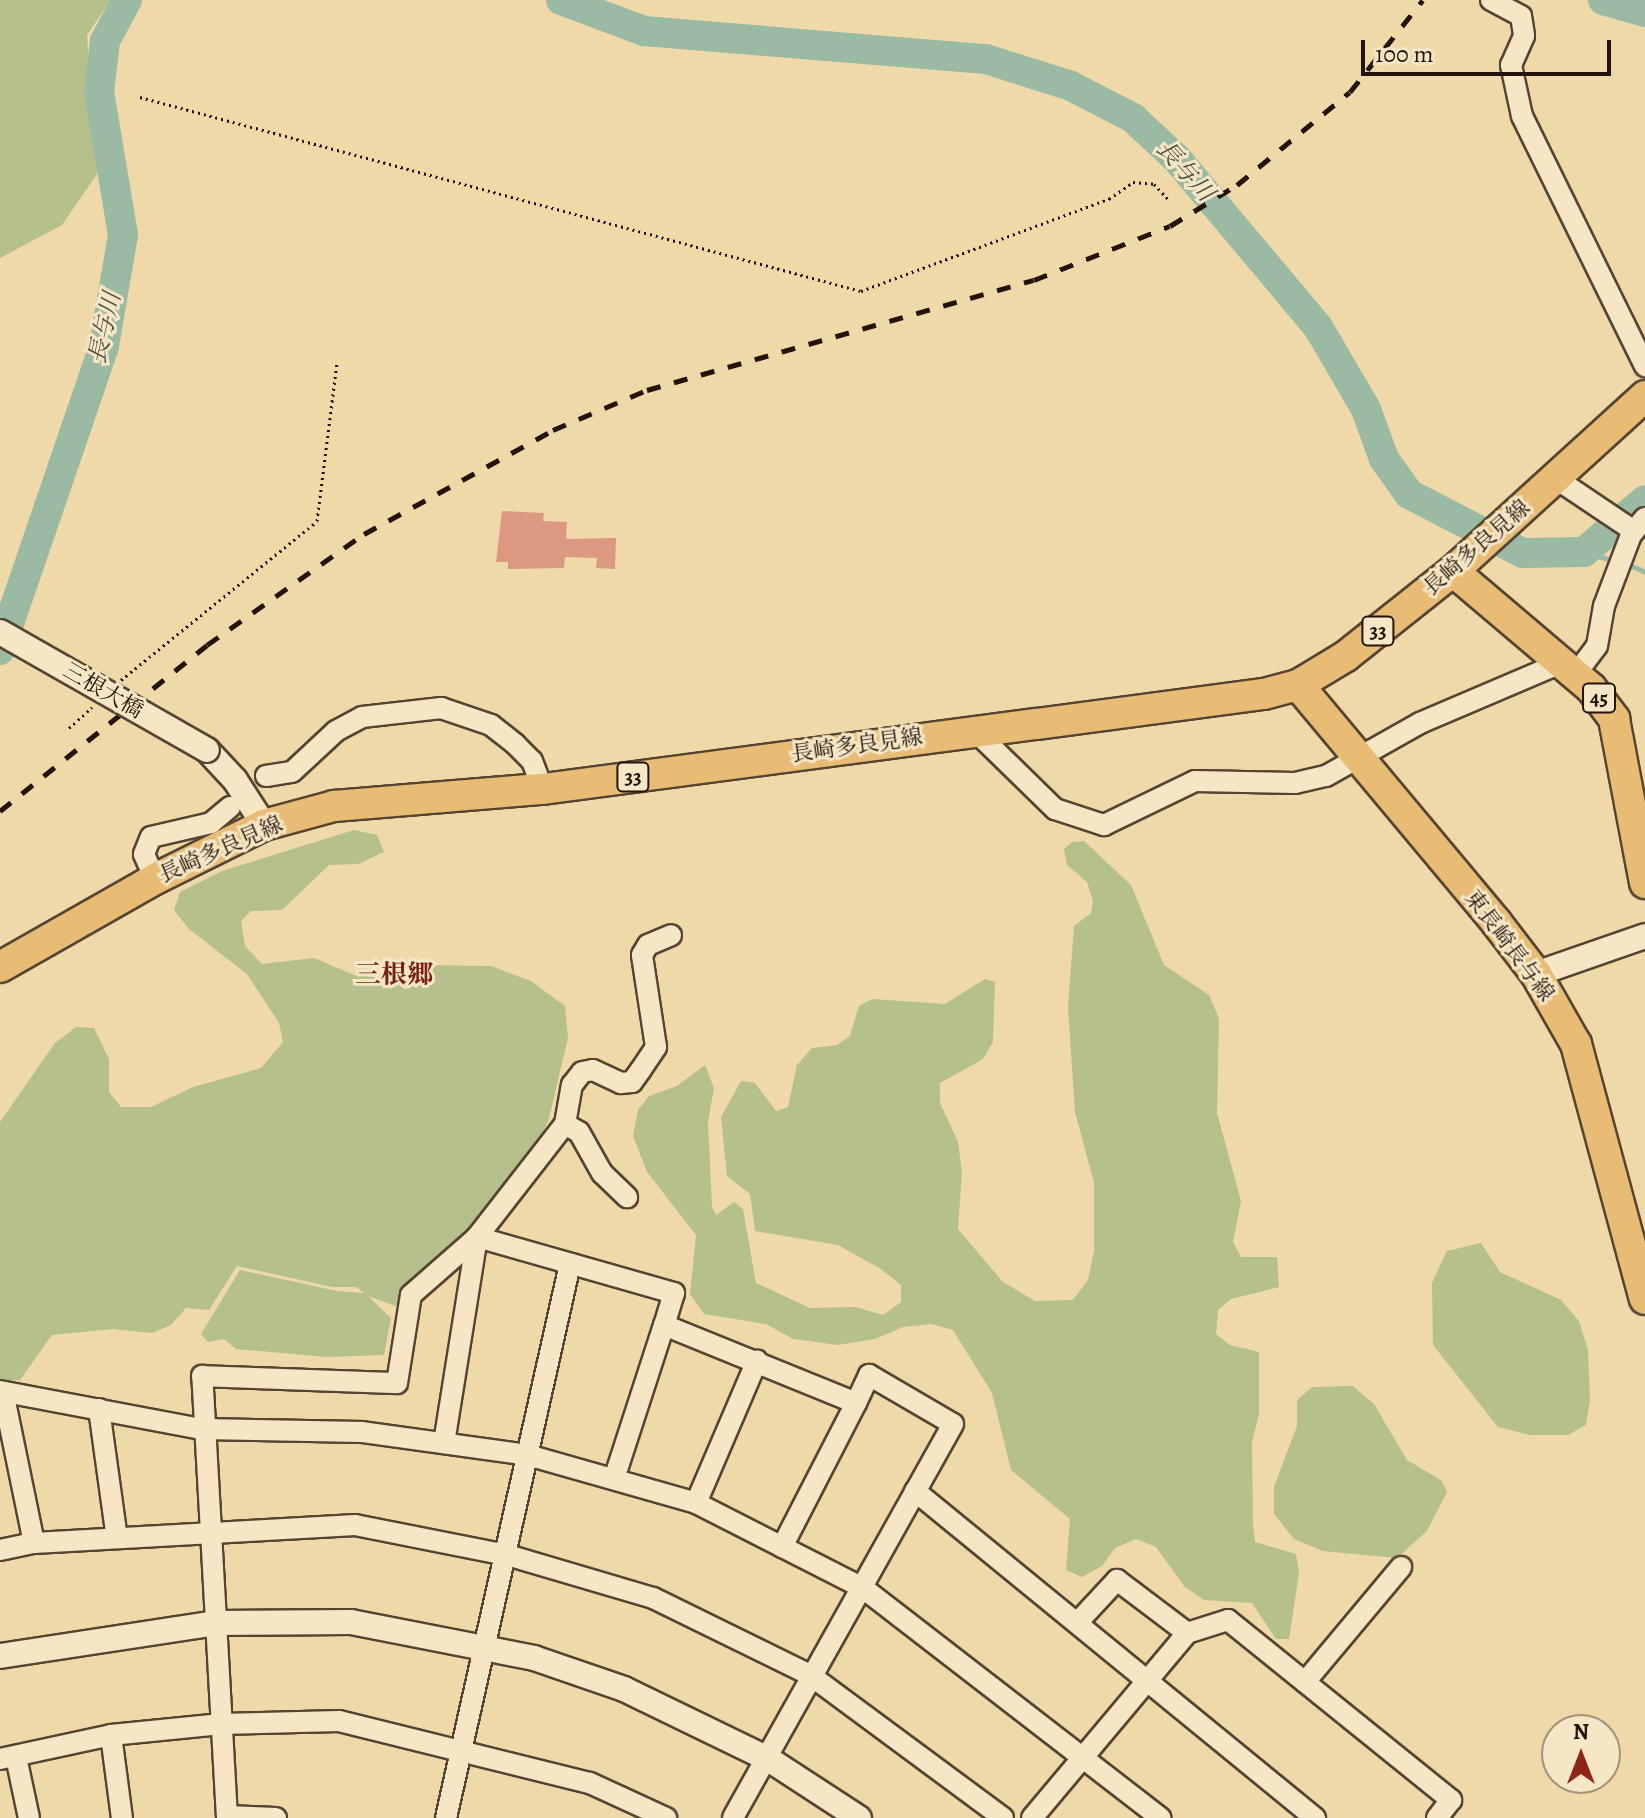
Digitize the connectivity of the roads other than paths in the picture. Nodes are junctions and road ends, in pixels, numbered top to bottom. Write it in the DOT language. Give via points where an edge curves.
graph roads {
  1 [pos="1491,0"];
  2 [pos="1645,366"];
  3 [pos="1645,396"];
  4 [pos="1555,478"];
  5 [pos="1637,527"];
  6 [pos="1460,565"];
  7 [pos="0,632"];
  8 [pos="1568,669"];
  9 [pos="1298,685"];
  10 [pos="973,729"];
  11 [pos="1357,760"];
  12 [pos="266,776"];
  13 [pos="543,789"];
  14 [pos="230,807"];
  15 [pos="264,825"];
  16 [pos="155,879"];
  17 [pos="1645,883"];
  18 [pos="671,935"];
  19 [pos="1645,936"];
  20 [pos="0,967"];
  21 [pos="1536,974"];
  22 [pos="565,1124"];
  23 [pos="627,1197"];
  24 [pos="477,1237"];
  25 [pos="570,1264"];
  26 [pos="1645,1299"];
  27 [pos="664,1325"];
  28 [pos="757,1361"];
  29 [pos="2,1392"];
  30 [pos="856,1403"];
  31 [pos="99,1409"];
  32 [pos="202,1429"];
  33 [pos="444,1443"];
  34 [pos="528,1455"];
  35 [pos="614,1479"];
  36 [pos="915,1491"];
  37 [pos="696,1503"];
  38 [pos="214,1532"];
  39 [pos="117,1538"];
  40 [pos="34,1543"];
  41 [pos="782,1547"];
  42 [pos="0,1550"];
  43 [pos="507,1555"];
  44 [pos="1401,1567"];
  45 [pos="863,1588"];
  46 [pos="215,1623"];
  47 [pos="1077,1623"];
  48 [pos="1187,1633"];
  49 [pos="482,1649"];
  50 [pos="0,1656"];
  51 [pos="810,1675"];
  52 [pos="1148,1682"];
  53 [pos="1305,1682"];
  54 [pos="221,1724"];
  55 [pos="111,1735"];
  56 [pos="459,1748"];
  57 [pos="1084,1756"];
  58 [pos="8,1758"];
  59 [pos="770,1760"];
  60 [pos="227,1817"];
  61 [pos="29,1818"];
  62 [pos="122,1818"];
  63 [pos="276,1818"];
  64 [pos="446,1818"];
  65 [pos="666,1818"];
  66 [pos="733,1818"];
  67 [pos="859,1818"];
  68 [pos="1003,1818"];
  69 [pos="1032,1818"];
  70 [pos="1161,1818"];
  71 [pos="1315,1818"];
  72 [pos="1437,1818"];
  1 -- 2 [label="street" via="1521,16 1524,36 1511,65 1522,116"];
  3 -- 4 [label="main road, 長崎多良見線 / 33"];
  4 -- 5 [label="street"];
  4 -- 6 [label="main road, 長崎多良見線 / 33"];
  5 -- 8 [label="street" via="1617,573 1597,646"];
  6 -- 8 [label="main road, 45"];
  6 -- 9 [label="main road, 長崎多良見線 / 33" via="1346,656"];
  7 -- 15 [label="street, 三根大橋, bridge" via="207,750 235,780"];
  8 -- 11 [label="street" via="1420,723"];
  8 -- 17 [label="main road, 45" via="1614,719"];
  9 -- 10 [label="main road, 長崎多良見線 / 33" via="1264,694"];
  9 -- 11 [label="main road, 東長崎長与線"];
  10 -- 11 [label="street" via="1055,809 1104,825 1195,781 1295,783 1326,776"];
  10 -- 13 [label="main road, 長崎多良見線 / 33"];
  11 -- 21 [label="main road, 東長崎長与線"];
  12 -- 13 [label="street" via="292,772 336,731 362,717 441,708 491,725 515,744 532,761"];
  13 -- 15 [label="main road, 長崎多良見線 / 33" via="334,806"];
  14 -- 16 [label="street" via="211,823 151,837 144,854"];
  15 -- 16 [label="main road, 長崎多良見線 / 33"];
  16 -- 20 [label="main road, 長崎多良見線 / 33"];
  18 -- 22 [label="street" via="648,945 642,955 642,986 655,1021 656,1047 632,1082 582,1072 572,1085"];
  19 -- 21 [label="street"];
  21 -- 26 [label="main road, 東長崎長与線" via="1576,1044"];
  22 -- 23 [label="street" via="579,1132 602,1173"];
  22 -- 24 [label="street"];
  24 -- 25 [label="street"];
  24 -- 32 [label="street" via="411,1295 397,1383 202,1376"];
  24 -- 33 [label="street"];
  25 -- 27 [label="street" via="674,1293"];
  25 -- 34 [label="street"];
  27 -- 28 [label="street"];
  27 -- 35 [label="street"];
  28 -- 30 [label="street"];
  28 -- 37 [label="street"];
  29 -- 31 [label="street"];
  29 -- 40 [label="street"];
  30 -- 36 [label="street" via="869,1375 953,1424"];
  30 -- 41 [label="street"];
  31 -- 32 [label="street"];
  31 -- 39 [label="street"];
  32 -- 33 [label="street" via="362,1432"];
  32 -- 38 [label="street"];
  33 -- 34 [label="street"];
  34 -- 35 [label="street"];
  34 -- 43 [label="street"];
  35 -- 37 [label="street"];
  36 -- 45 [label="street"];
  36 -- 47 [label="street"];
  37 -- 41 [label="street"];
  38 -- 39 [label="street"];
  38 -- 43 [label="street" via="355,1525"];
  38 -- 46 [label="street"];
  39 -- 40 [label="street"];
  40 -- 42 [label="street"];
  41 -- 45 [label="street"];
  43 -- 49 [label="street"];
  43 -- 51 [label="street" via="653,1598"];
  44 -- 53 [label="street"];
  45 -- 51 [label="street"];
  45 -- 57 [label="street"];
  46 -- 49 [label="street" via="351,1622"];
  46 -- 50 [label="street"];
  46 -- 54 [label="street"];
  47 -- 48 [label="street" via="1117,1580"];
  47 -- 52 [label="street"];
  48 -- 52 [label="street"];
  48 -- 53 [label="street" via="1228,1620"];
  49 -- 56 [label="street"];
  49 -- 59 [label="street" via="534,1658 624,1689"];
  51 -- 59 [label="street"];
  51 -- 68 [label="street"];
  52 -- 57 [label="street"];
  52 -- 71 [label="street"];
  53 -- 72 [label="street" via="1451,1800"];
  54 -- 55 [label="street"];
  54 -- 56 [label="street" via="339,1721"];
  54 -- 60 [label="street"];
  55 -- 58 [label="street"];
  55 -- 62 [label="street"];
  56 -- 64 [label="street"];
  56 -- 65 [label="street" via="590,1783"];
  57 -- 69 [label="street"];
  57 -- 70 [label="street"];
  58 -- 61 [label="street"];
  59 -- 66 [label="street"];
  59 -- 67 [label="street"];
  60 -- 63 [label="street"];
}
